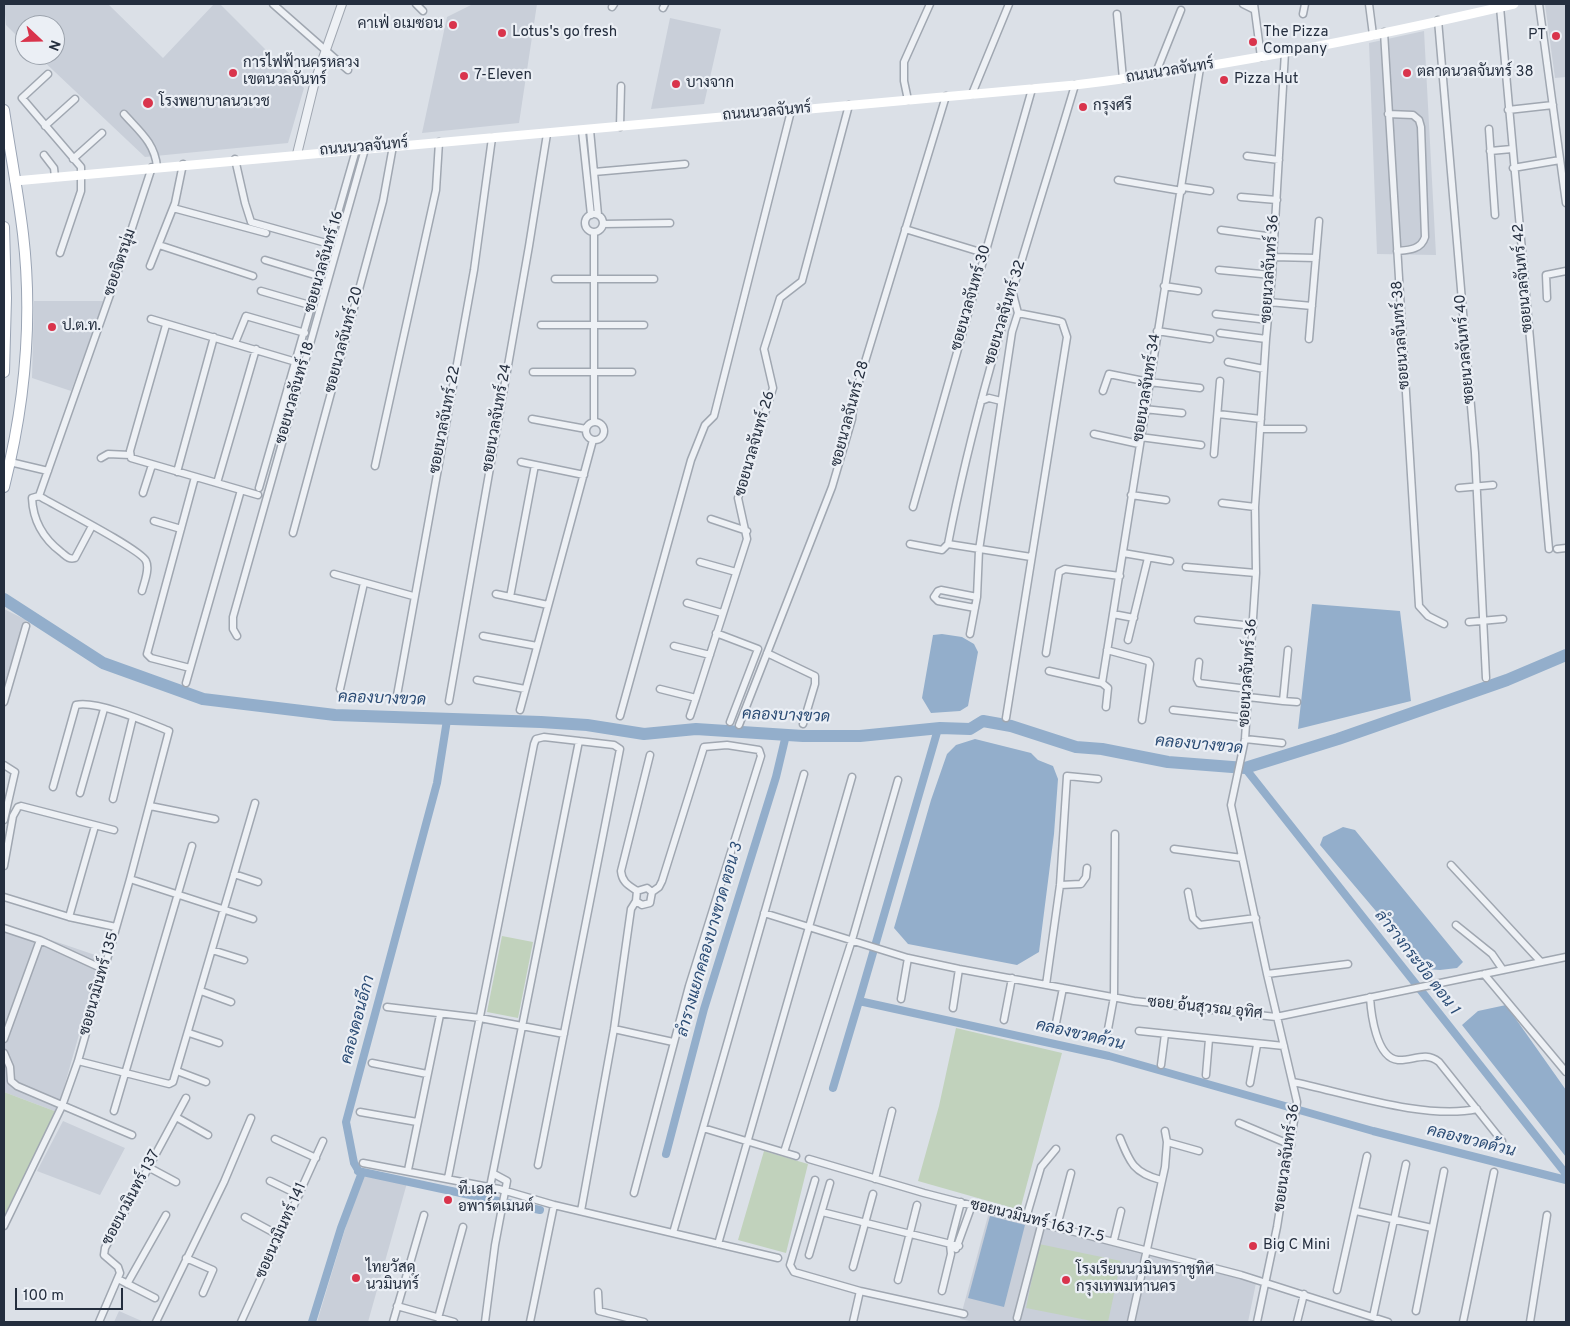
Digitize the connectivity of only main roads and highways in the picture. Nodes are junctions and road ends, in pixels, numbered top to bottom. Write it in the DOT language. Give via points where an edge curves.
graph roads {
  1 [pos="1514,4"];
  2 [pos="1496,6"];
  3 [pos="4,110"];
  4 [pos="15,181"];
  5 [pos="4,227"];
  6 [pos="4,372"];
  7 [pos="4,487"];
  1 -- 2 [label="main road, ถนนนวลจันทร์"];
  2 -- 4 [label="main road, ถนนนวลจันทร์" via="1261,57 1075,85"];
  3 -- 4 [label="main road"];
  4 -- 7 [label="main road" via="23,234 27,349 22,398"];
  5 -- 6 [label="main road"];
}
